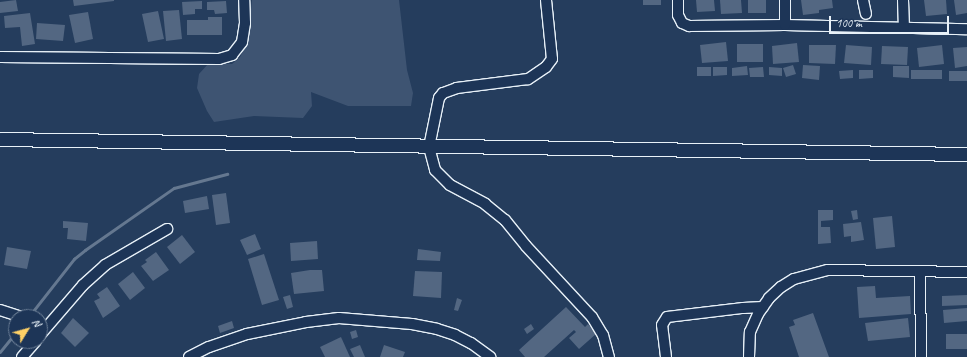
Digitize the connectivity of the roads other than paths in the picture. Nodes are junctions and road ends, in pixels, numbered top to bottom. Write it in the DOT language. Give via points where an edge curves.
graph roads {
  1 [pos="244,0"];
  2 [pos="546,0"];
  3 [pos="678,0"];
  4 [pos="785,0"];
  5 [pos="863,0"];
  6 [pos="903,0"];
  7 [pos="866,14"];
  8 [pos="785,25"];
  9 [pos="904,28"];
  10 [pos="967,29"];
  11 [pos="0,57"];
  12 [pos="0,139"];
  13 [pos="429,147"];
  14 [pos="967,154"];
  15 [pos="167,229"];
  16 [pos="920,272"];
  17 [pos="967,272"];
  18 [pos="763,307"];
  19 [pos="48,323"];
  20 [pos="29,349"];
  21 [pos="22,357"];
  22 [pos="189,357"];
  23 [pos="490,357"];
  24 [pos="609,357"];
  25 [pos="666,357"];
  26 [pos="749,357"];
  27 [pos="922,357"];
  1 -- 11 [label="street" via="245,23 242,42 232,55 219,60"];
  2 -- 13 [label="street" via="552,59 546,67 528,79 457,88 443,93 439,98"];
  3 -- 8 [label="street" via="678,16 682,23 689,26"];
  4 -- 8 [label="street"];
  5 -- 7 [label="street"];
  6 -- 9 [label="street"];
  8 -- 9 [label="street"];
  9 -- 10 [label="street"];
  12 -- 13 [label="main road"];
  13 -- 14 [label="main road"];
  13 -- 24 [label="street" via="436,170 450,185 485,204 505,220 592,317 603,335"];
  15 -- 19 [label="street" via="105,265"];
  16 -- 17 [label="street"];
  16 -- 18 [label="street" via="828,270 794,279 781,287"];
  16 -- 27 [label="street"];
  18 -- 25 [label="street" via="667,317 662,325"];
  18 -- 26 [label="street" via="750,332"];
  20 -- 21 [label="street"];
  22 -- 23 [label="street" via="247,334 339,318 412,324 437,329 471,343"];
}
